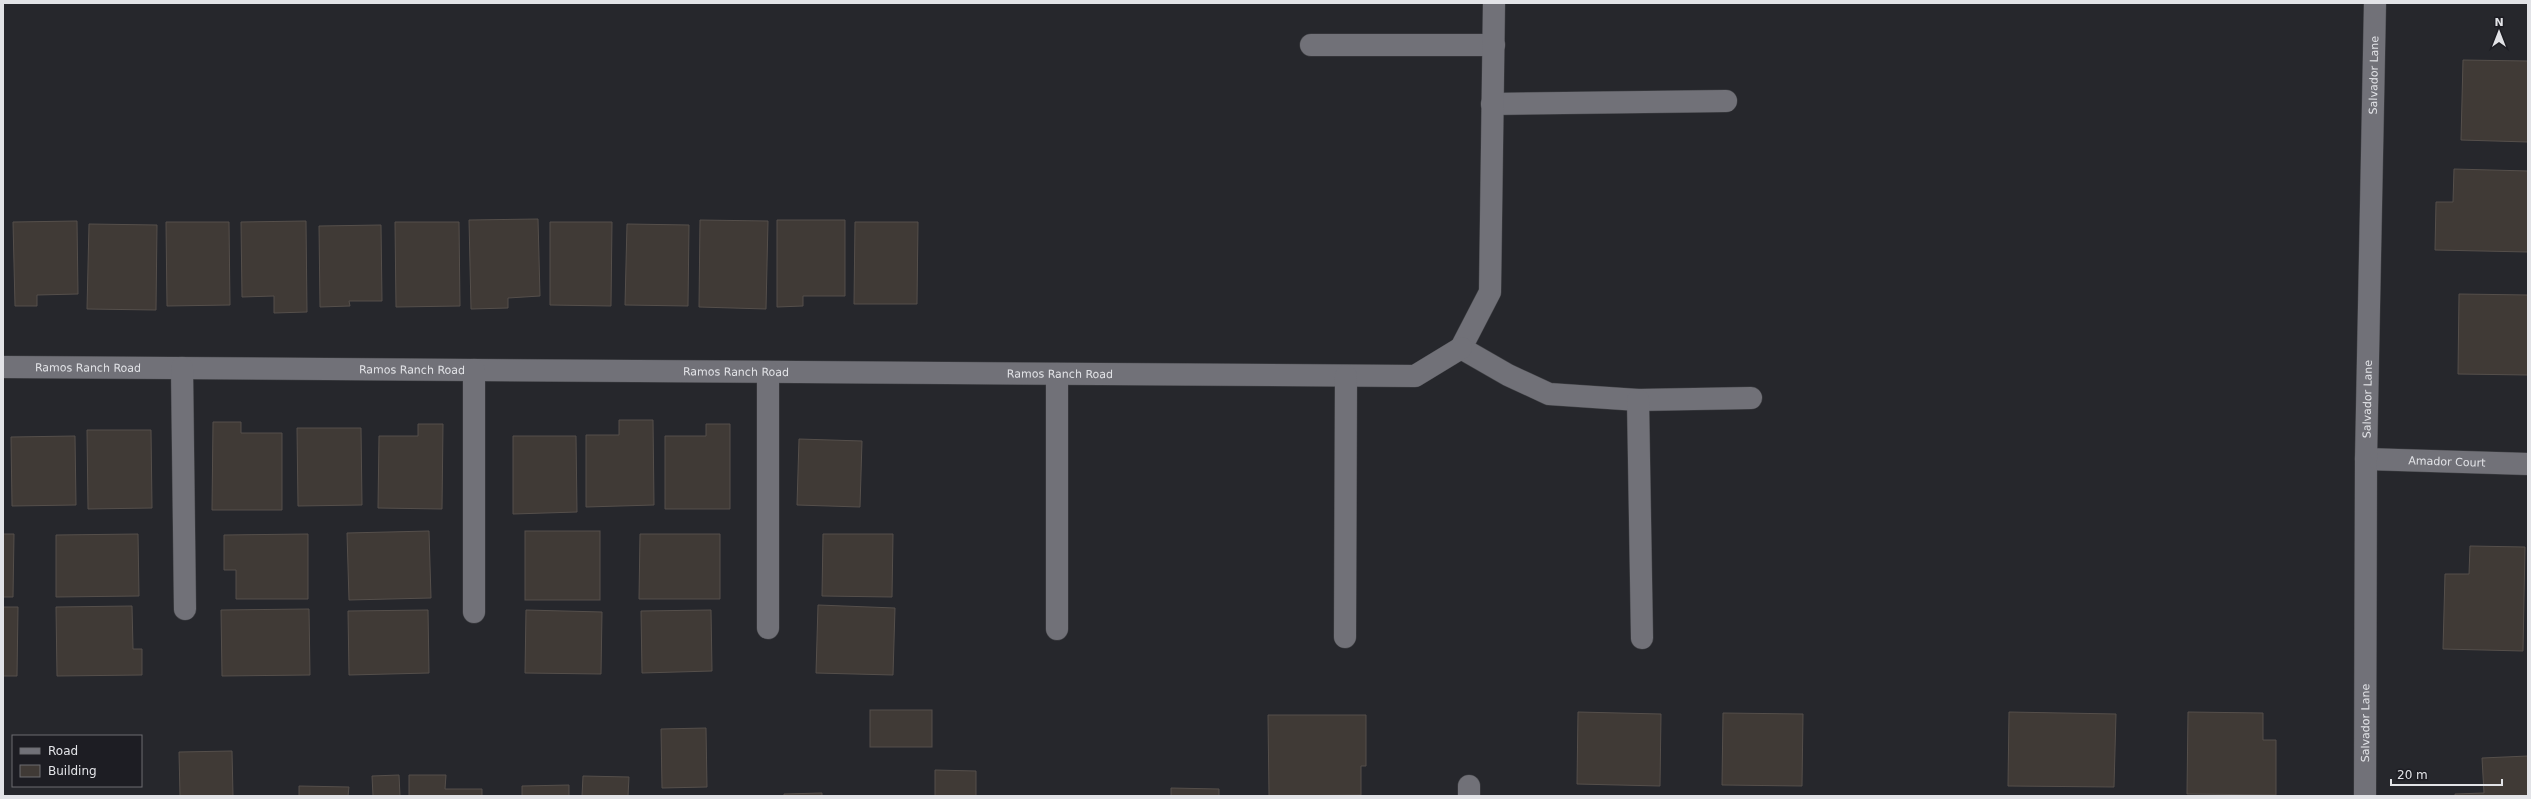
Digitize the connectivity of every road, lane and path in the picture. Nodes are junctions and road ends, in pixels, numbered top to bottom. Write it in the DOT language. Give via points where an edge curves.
graph roads {
  1 [pos="1494,3"];
  2 [pos="2375,3"];
  3 [pos="1311,45"];
  4 [pos="1494,45"];
  5 [pos="1726,101"];
  6 [pos="1492,104"];
  7 [pos="1462,348"];
  8 [pos="3,367"];
  9 [pos="182,368"];
  10 [pos="474,370"];
  11 [pos="768,372"];
  12 [pos="1057,374"];
  13 [pos="1346,376"];
  14 [pos="1751,398"];
  15 [pos="1638,400"];
  16 [pos="2366,459"];
  17 [pos="2528,464"];
  18 [pos="185,609"];
  19 [pos="474,612"];
  20 [pos="768,628"];
  21 [pos="1057,629"];
  22 [pos="1345,637"];
  23 [pos="1642,638"];
  24 [pos="2365,796"];
  1 -- 4 [label="street"];
  2 -- 16 [label="street, Salvador Lane"];
  3 -- 4 [label="street"];
  4 -- 6 [label="street"];
  5 -- 6 [label="street"];
  6 -- 7 [label="street" via="1490,292"];
  7 -- 13 [label="street, Ramos Ranch Road" via="1415,376"];
  7 -- 15 [label="street" via="1508,375 1549,394"];
  8 -- 9 [label="street, Ramos Ranch Road"];
  9 -- 10 [label="street, Ramos Ranch Road"];
  9 -- 18 [label="street"];
  10 -- 11 [label="street, Ramos Ranch Road"];
  10 -- 19 [label="street"];
  11 -- 12 [label="street, Ramos Ranch Road"];
  11 -- 20 [label="street"];
  12 -- 13 [label="street, Ramos Ranch Road"];
  12 -- 21 [label="street"];
  13 -- 22 [label="street"];
  14 -- 15 [label="street"];
  15 -- 23 [label="street"];
  16 -- 17 [label="street, Amador Court"];
  16 -- 24 [label="street, Salvador Lane"];
}
